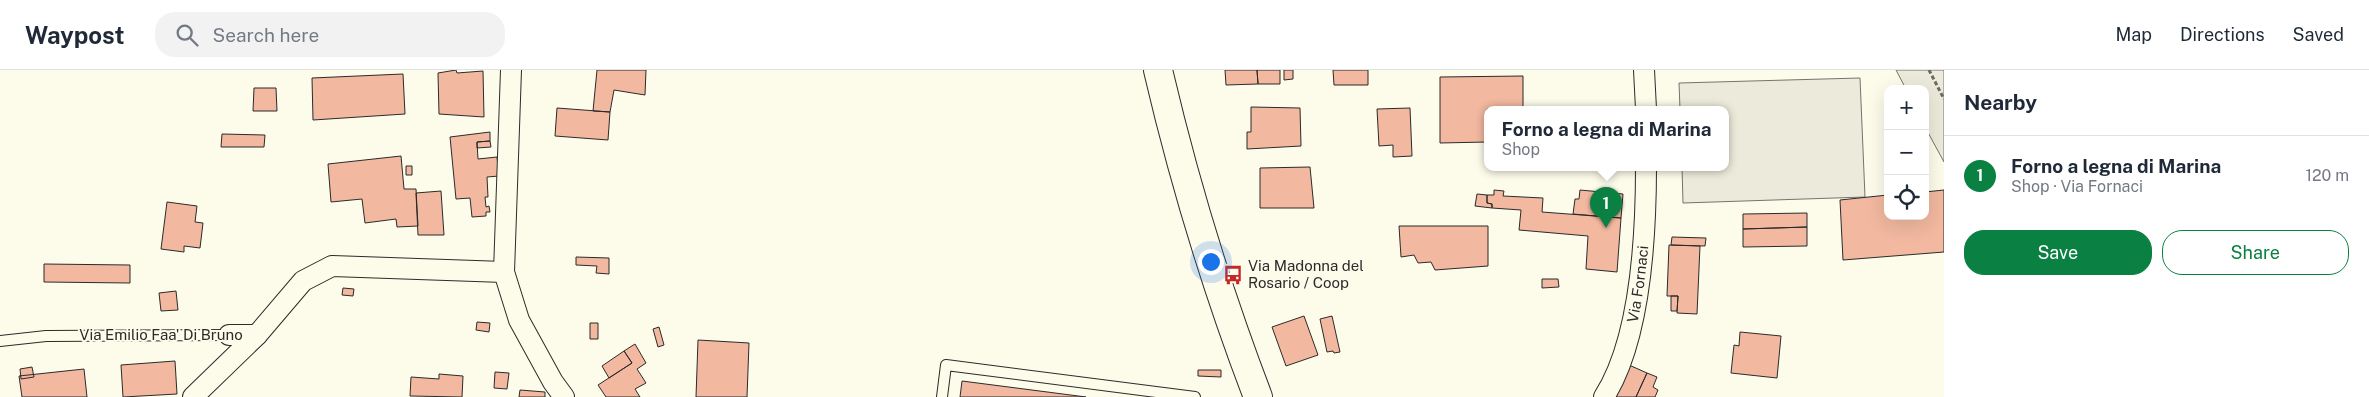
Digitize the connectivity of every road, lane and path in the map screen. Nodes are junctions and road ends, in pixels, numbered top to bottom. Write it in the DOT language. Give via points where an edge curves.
graph roads {
  1 [pos="512,70"];
  2 [pos="1158,70"];
  3 [pos="1644,70"];
  4 [pos="1929,70"];
  5 [pos="1944,99"];
  6 [pos="1646,106"];
  7 [pos="1646,171"];
  8 [pos="504,272"];
  9 [pos="229,335"];
  10 [pos="257,335"];
  11 [pos="0,341"];
  12 [pos="194,397"];
  13 [pos="564,397"];
  14 [pos="942,397"];
  15 [pos="1195,397"];
  16 [pos="1258,397"];
  17 [pos="1604,397"];
  1 -- 8 [label="street"];
  2 -- 16 [label="street" via="1189,194"];
  3 -- 6 [label="street"];
  4 -- 5 [label="path"];
  7 -- 17 [label="street, Via Fornaci" via="1634,320 1625,354"];
  8 -- 10 [label="street, Via Emilio Faa' Di Bruno" via="332,266 303,281"];
  8 -- 13 [label="street" via="519,320"];
  9 -- 10 [label="street, Via Emilio Faa' Di Bruno"];
  9 -- 11 [label="lane, Via Emilio Faa' Di Bruno" via="46,336"];
  10 -- 12 [label="street"];
  14 -- 15 [label="lane" via="946,365"];
}
